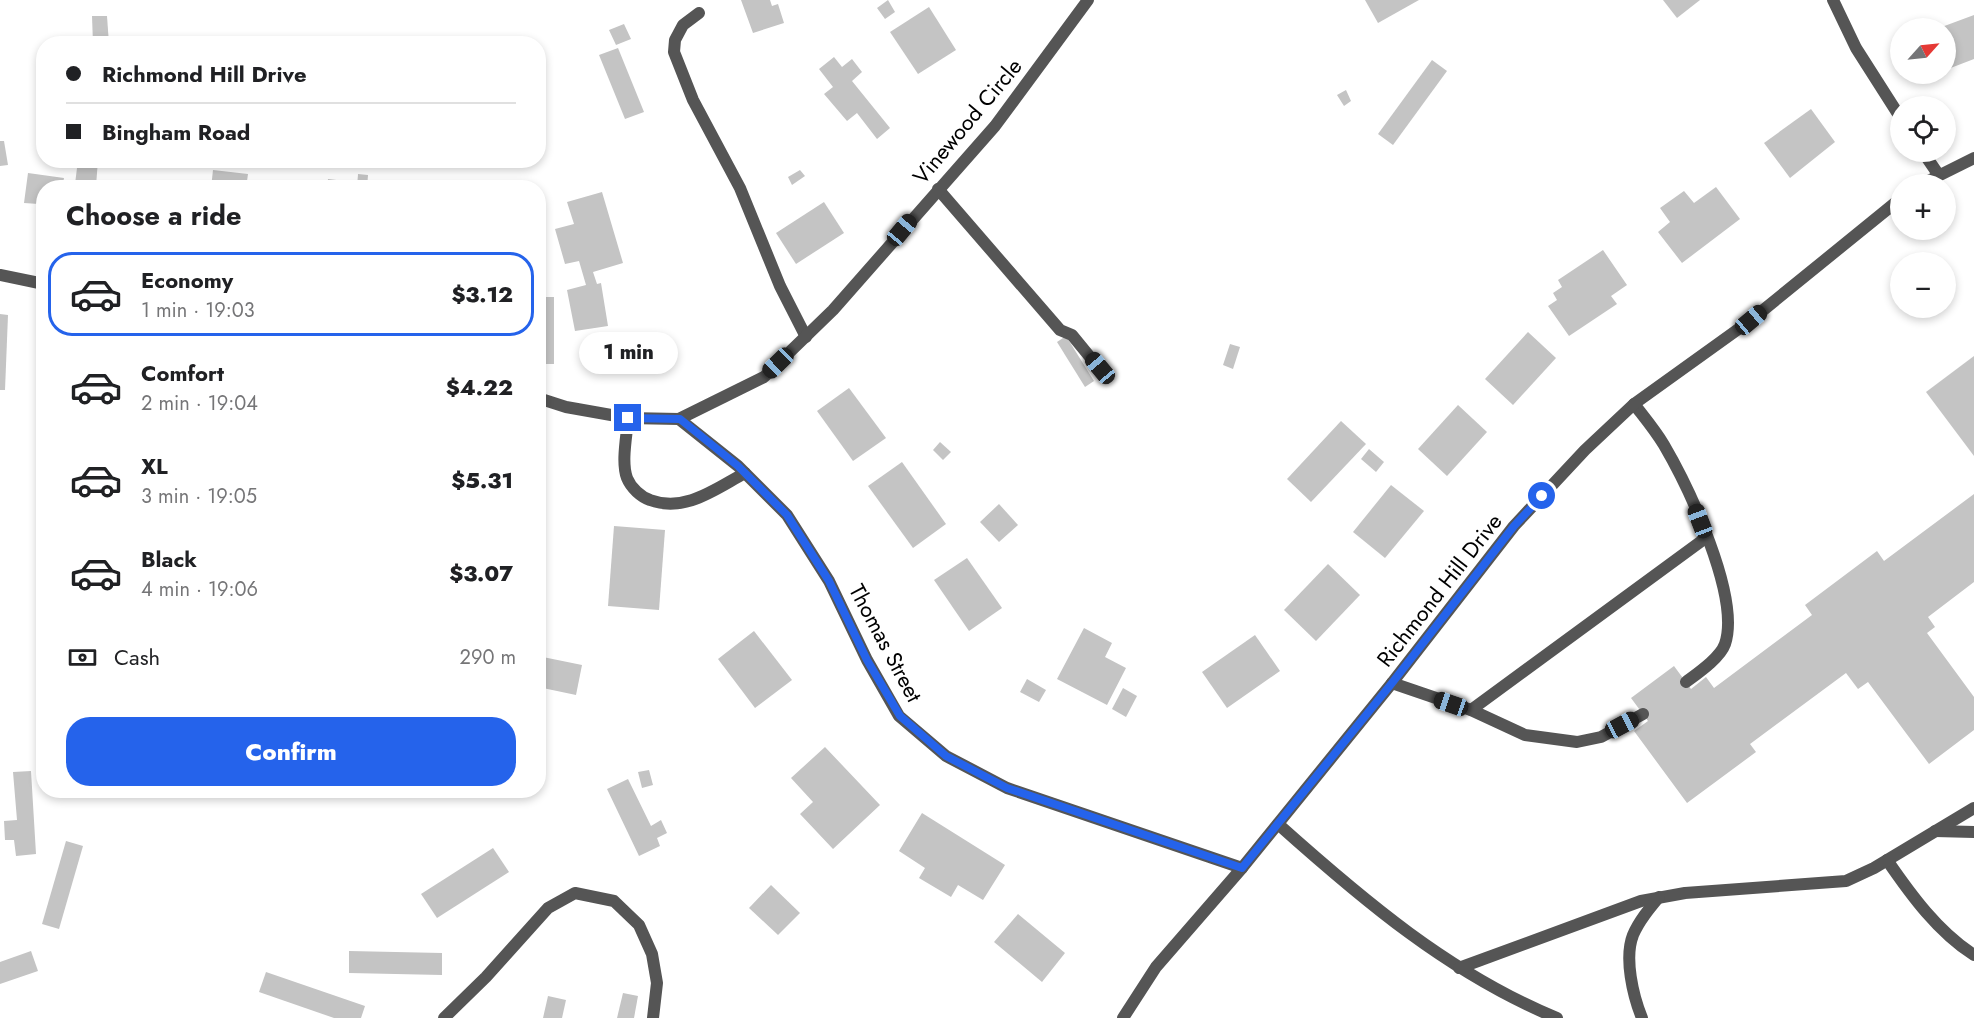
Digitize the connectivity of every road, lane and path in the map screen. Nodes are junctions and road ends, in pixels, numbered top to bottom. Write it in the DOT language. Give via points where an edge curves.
graph roads {
  1 [pos="1088,0"];
  2 [pos="1833,0"];
  3 [pos="699,13"];
  4 [pos="1890,101"];
  5 [pos="1974,158"];
  6 [pos="1930,162"];
  7 [pos="1938,174"];
  8 [pos="938,189"];
  9 [pos="1890,207"];
  10 [pos="0,275"];
  11 [pos="36,282"];
  12 [pos="806,337"];
  13 [pos="1100,368"];
  14 [pos="546,401"];
  15 [pos="1634,404"];
  16 [pos="628,418"];
  17 [pos="680,419"];
  18 [pos="745,473"];
  19 [pos="1707,537"];
  20 [pos="1686,682"];
  21 [pos="1392,683"];
  22 [pos="1471,710"];
  23 [pos="1643,714"];
  24 [pos="1974,808"];
  25 [pos="1278,824"];
  26 [pos="1935,831"];
  27 [pos="1974,832"];
  28 [pos="1887,860"];
  29 [pos="1242,868"];
  30 [pos="1659,897"];
  31 [pos="1974,955"];
  32 [pos="1459,968"];
  33 [pos="444,1018"];
  34 [pos="653,1018"];
  35 [pos="1124,1018"];
  36 [pos="1557,1018"];
  37 [pos="1642,1018"];
  1 -- 8 [label="street, Vinewood Circle" via="995,126"];
  2 -- 4 [label="street" via="1856,48"];
  3 -- 12 [label="street" via="683,25 675,39 674,52"];
  5 -- 7 [label="street"];
  6 -- 7 [label="street"];
  8 -- 12 [label="street, Vinewood Circle"];
  8 -- 13 [label="street" via="1060,330 1072,335"];
  9 -- 15 [label="street, Richmond Hill Drive" via="1751,320"];
  10 -- 11 [label="street"];
  12 -- 17 [label="street, Vinewood Circle" via="764,377"];
  14 -- 16 [label="street"];
  15 -- 19 [label="street" via="1683,479"];
  15 -- 21 [label="street, Richmond Hill Drive" via="1514,526"];
  16 -- 17 [label="street"];
  16 -- 18 [label="street" via="625,469 627,480 641,497 666,506 696,500"];
  17 -- 18 [label="street, Thomas Street"];
  18 -- 29 [label="street, Thomas Street" via="787,515 829,581 867,660 900,716 946,756 1007,788"];
  19 -- 20 [label="street" via="1721,578 1728,617 1725,645"];
  19 -- 22 [label="street"];
  21 -- 22 [label="street"];
  21 -- 25 [label="street, Richmond Hill Drive"];
  22 -- 23 [label="street" via="1526,735 1576,742 1602,737"];
  24 -- 26 [label="street"];
  25 -- 29 [label="street, Richmond Hill Drive"];
  25 -- 32 [label="street" via="1350,888"];
  26 -- 27 [label="street"];
  26 -- 28 [label="street"];
  28 -- 30 [label="street" via="1846,881"];
  28 -- 31 [label="street" via="1917,902"];
  29 -- 35 [label="street, Richmond Hill Drive" via="1156,967"];
  30 -- 32 [label="street" via="1589,918"];
  30 -- 37 [label="street" via="1632,937 1631,963"];
  32 -- 36 [label="street" via="1514,1000"];
  33 -- 34 [label="street" via="548,908 574,893 614,901 639,925 652,954 657,983"];
}
